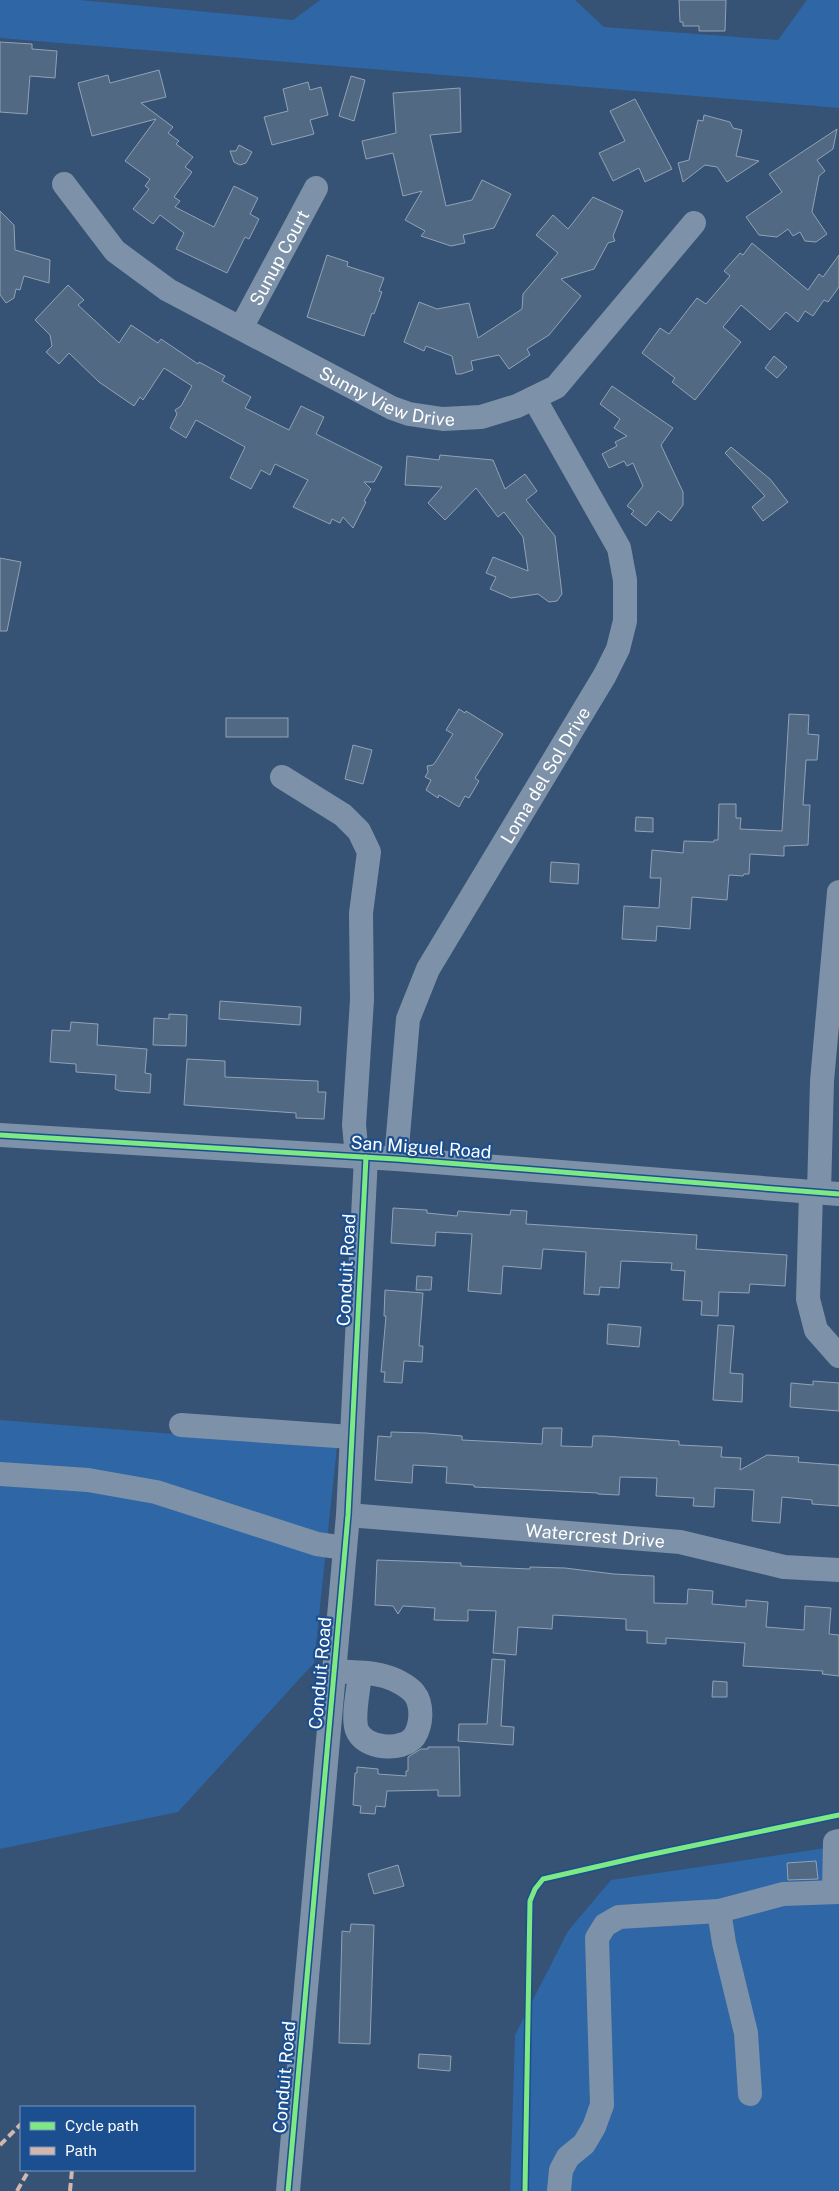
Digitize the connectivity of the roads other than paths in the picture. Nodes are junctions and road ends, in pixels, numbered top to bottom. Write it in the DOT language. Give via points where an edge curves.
graph roads {
  1 [pos="64,184"];
  2 [pos="316,188"];
  3 [pos="694,223"];
  4 [pos="241,328"];
  5 [pos="534,398"];
  6 [pos="282,777"];
  7 [pos="839,892"];
  8 [pos="0,1135"];
  9 [pos="362,1156"];
  10 [pos="396,1159"];
  11 [pos="823,1193"];
  12 [pos="839,1356"];
  13 [pos="181,1425"];
  14 [pos="351,1437"];
  15 [pos="0,1474"];
  16 [pos="348,1515"];
  17 [pos="345,1548"];
  18 [pos="839,1570"];
  19 [pos="334,1671"];
  20 [pos="360,1673"];
  21 [pos="839,1841"];
  22 [pos="837,1892"];
  23 [pos="719,1911"];
  24 [pos="750,2094"];
  25 [pos="288,2191"];
  26 [pos="559,2191"];
  1 -- 4 [label="street, Sunny View Drive" via="115,251 168,290"];
  2 -- 4 [label="street, Sunup Court"];
  3 -- 5 [label="street, Sunny View Drive" via="556,387"];
  4 -- 5 [label="street, Sunny View Drive" via="409,414 443,419 481,417"];
  5 -- 10 [label="street, Loma del Sol Drive" via="619,548 625,580 625,621 618,649 605,675 428,968 408,1019"];
  6 -- 9 [label="street, Conduit Road" via="343,815 359,831 368,852 361,913 362,1000 354,1125"];
  7 -- 11 [label="street" via="822,1081"];
  8 -- 9 [label="street, San Miguel Road"];
  9 -- 10 [label="street, San Miguel Road"];
  9 -- 14 [label="street, Conduit Road"];
  10 -- 11 [label="street, San Miguel Road"];
  11 -- 12 [label="street" via="808,1299 816,1330"];
  13 -- 14 [label="street"];
  14 -- 16 [label="street, Conduit Road"];
  15 -- 17 [label="street" via="88,1480 156,1492 317,1544"];
  16 -- 17 [label="street, Conduit Road"];
  16 -- 18 [label="street, Watercrest Drive" via="680,1542 784,1567"];
  17 -- 19 [label="street, Conduit Road"];
  19 -- 20 [label="street"];
  19 -- 25 [label="street, Conduit Road"];
  21 -- 22 [label="street" via="835,1842"];
  22 -- 23 [label="street" via="782,1894"];
  23 -- 24 [label="street" via="746,2032"];
  23 -- 26 [label="street" via="619,1917 600,1931 597,1938 602,2106 584,2144 568,2157 561,2170"];
}
